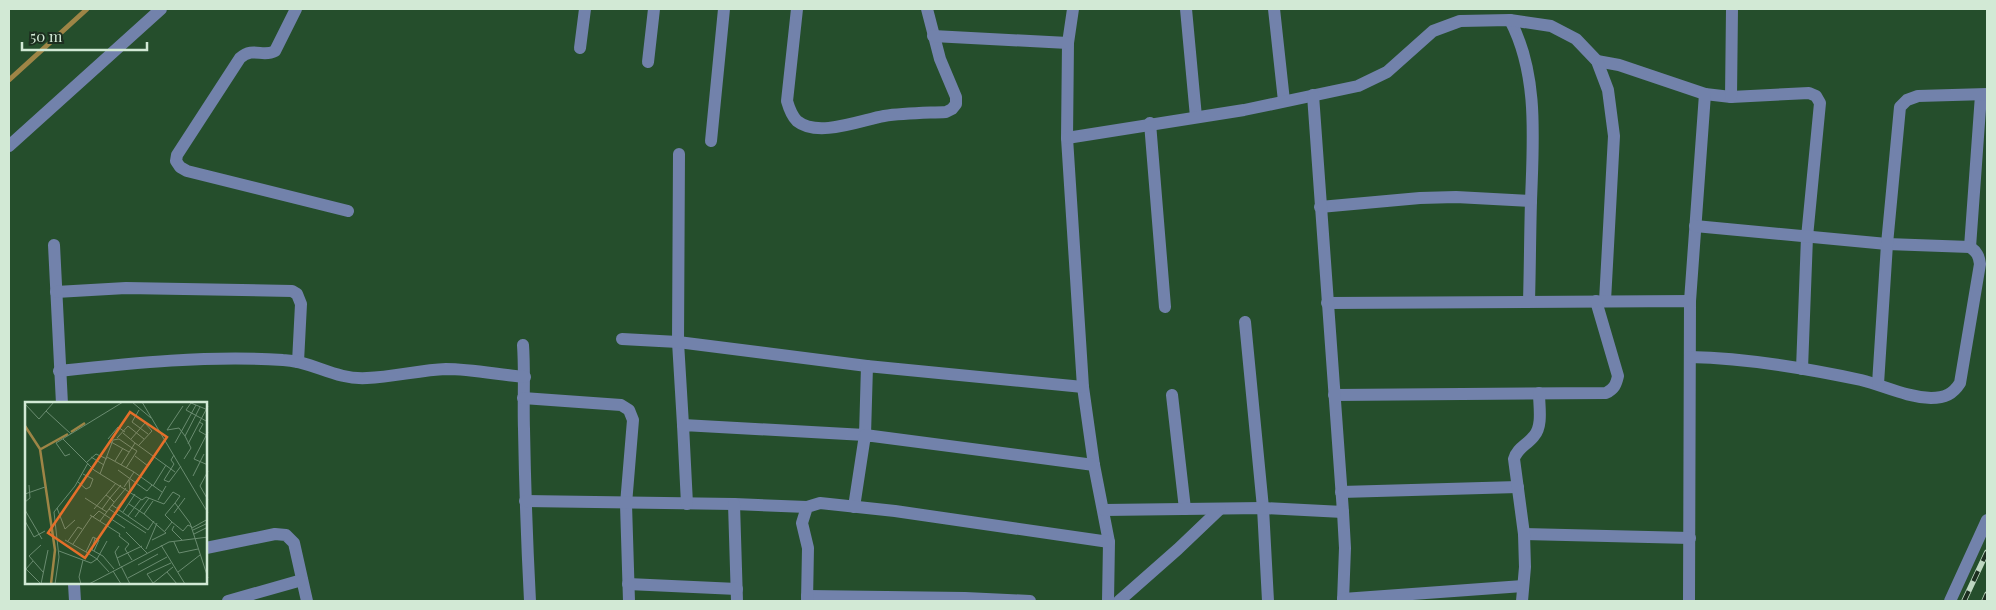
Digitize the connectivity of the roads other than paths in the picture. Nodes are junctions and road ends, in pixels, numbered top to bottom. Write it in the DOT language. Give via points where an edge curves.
graph roads {
  1 [pos="161,9"];
  2 [pos="296,9"];
  3 [pos="585,9"];
  4 [pos="654,9"];
  5 [pos="724,9"];
  6 [pos="797,9"];
  7 [pos="927,9"];
  8 [pos="1073,9"];
  9 [pos="1186,9"];
  10 [pos="1274,9"];
  11 [pos="1732,9"];
  12 [pos="1510,20"];
  13 [pos="933,36"];
  14 [pos="1068,43"];
  15 [pos="580,48"];
  16 [pos="1597,61"];
  17 [pos="648,62"];
  18 [pos="1705,94"];
  19 [pos="1984,94"];
  20 [pos="1313,96"];
  21 [pos="1731,97"];
  22 [pos="1284,101"];
  23 [pos="1196,116"];
  24 [pos="1150,124"];
  25 [pos="1067,138"];
  26 [pos="711,141"];
  27 [pos="9,146"];
  28 [pos="679,154"];
  29 [pos="1531,201"];
  30 [pos="1320,207"];
  31 [pos="348,211"];
  32 [pos="1695,226"];
  33 [pos="1807,236"];
  34 [pos="1887,244"];
  35 [pos="54,245"];
  36 [pos="1970,248"];
  37 [pos="56,292"];
  38 [pos="1529,301"];
  39 [pos="1600,301"];
  40 [pos="1690,301"];
  41 [pos="1327,303"];
  42 [pos="1165,307"];
  43 [pos="1245,322"];
  44 [pos="622,339"];
  45 [pos="678,342"];
  46 [pos="523,345"];
  47 [pos="1690,357"];
  48 [pos="298,362"];
  49 [pos="868,366"];
  50 [pos="1802,369"];
  51 [pos="59,371"];
  52 [pos="526,377"];
  53 [pos="1878,384"];
  54 [pos="1083,386"];
  55 [pos="1538,393"];
  56 [pos="1172,395"];
  57 [pos="1334,395"];
  58 [pos="523,398"];
  59 [pos="62,402"];
  60 [pos="683,425"];
  61 [pos="865,435"];
  62 [pos="1094,465"];
  63 [pos="1518,487"];
  64 [pos="1341,492"];
  65 [pos="525,501"];
  66 [pos="626,504"];
  67 [pos="687,504"];
  68 [pos="734,504"];
  69 [pos="854,507"];
  70 [pos="807,508"];
  71 [pos="1263,508"];
  72 [pos="1185,509"];
  73 [pos="1220,509"];
  74 [pos="1104,510"];
  75 [pos="1342,512"];
  76 [pos="1987,520"];
  77 [pos="1524,534"];
  78 [pos="1690,538"];
  79 [pos="1109,542"];
  80 [pos="208,548"];
  81 [pos="302,580"];
  82 [pos="628,584"];
  83 [pos="74,585"];
  84 [pos="1523,586"];
  85 [pos="737,595"];
  86 [pos="807,599"];
  87 [pos="1343,600"];
  88 [pos="75,601"];
  89 [pos="228,601"];
  90 [pos="307,601"];
  91 [pos="530,601"];
  92 [pos="629,601"];
  93 [pos="1030,601"];
  94 [pos="1108,601"];
  95 [pos="1119,601"];
  96 [pos="1268,601"];
  97 [pos="1522,601"];
  98 [pos="1689,601"];
  99 [pos="1950,601"];
  1 -- 27 [label="street"];
  2 -- 31 [label="street" via="275,51 266,54 252,51 240,58 177,155 176,162 187,171"];
  3 -- 15 [label="street"];
  4 -- 17 [label="street"];
  5 -- 26 [label="street"];
  6 -- 13 [label="street" via="787,101 798,122 812,127 834,128 884,116 952,109 956,97"];
  7 -- 13 [label="street"];
  8 -- 14 [label="street"];
  9 -- 23 [label="street"];
  10 -- 22 [label="street"];
  11 -- 21 [label="street"];
  12 -- 16 [label="street" via="1552,26 1576,39"];
  12 -- 20 [label="street" via="1460,21 1433,31 1386,72 1358,86"];
  12 -- 29 [label="street" via="1527,61 1533,154"];
  13 -- 14 [label="street"];
  14 -- 25 [label="street"];
  16 -- 18 [label="street" via="1619,65"];
  16 -- 39 [label="street" via="1608,90 1614,136"];
  18 -- 21 [label="street"];
  18 -- 32 [label="street"];
  19 -- 34 [label="street" via="1918,96 1900,107"];
  19 -- 36 [label="street"];
  20 -- 22 [label="street"];
  20 -- 30 [label="street"];
  21 -- 33 [label="street" via="1809,93 1820,103"];
  22 -- 23 [label="street"];
  23 -- 24 [label="street"];
  24 -- 25 [label="street"];
  24 -- 42 [label="street"];
  25 -- 54 [label="street"];
  28 -- 45 [label="street"];
  29 -- 30 [label="street" via="1420,198"];
  29 -- 38 [label="street"];
  30 -- 41 [label="street"];
  32 -- 33 [label="street"];
  32 -- 40 [label="street"];
  33 -- 34 [label="street"];
  33 -- 50 [label="street"];
  34 -- 36 [label="street"];
  34 -- 53 [label="street"];
  35 -- 37 [label="street"];
  36 -- 53 [label="street" via="1976,251 1980,264 1960,383 1955,392 1946,396 1912,397"];
  37 -- 48 [label="street" via="126,288 292,291 301,304"];
  37 -- 51 [label="street"];
  38 -- 39 [label="street"];
  38 -- 41 [label="street"];
  39 -- 40 [label="street"];
  39 -- 55 [label="street" via="1618,376 1616,384 1606,393"];
  40 -- 47 [label="street"];
  41 -- 57 [label="street"];
  43 -- 71 [label="street"];
  44 -- 45 [label="street"];
  45 -- 49 [label="street"];
  45 -- 60 [label="street"];
  46 -- 52 [label="street"];
  47 -- 50 [label="street" via="1746,360"];
  47 -- 78 [label="street"];
  48 -- 51 [label="street" via="262,359 185,361"];
  48 -- 52 [label="street" via="353,378 448,369"];
  49 -- 54 [label="street"];
  49 -- 61 [label="street"];
  50 -- 53 [label="street"];
  51 -- 59 [label="street"];
  52 -- 58 [label="street"];
  54 -- 62 [label="street"];
  55 -- 57 [label="street"];
  55 -- 63 [label="street" via="1539,427 1536,435 1516,453 1514,459"];
  56 -- 72 [label="street"];
  57 -- 64 [label="street"];
  58 -- 65 [label="street"];
  58 -- 66 [label="street" via="621,405 629,410 633,420"];
  60 -- 61 [label="street"];
  60 -- 67 [label="street"];
  61 -- 62 [label="street"];
  61 -- 69 [label="street"];
  62 -- 74 [label="street"];
  63 -- 64 [label="street"];
  63 -- 77 [label="street"];
  64 -- 75 [label="street"];
  65 -- 66 [label="street"];
  65 -- 91 [label="street"];
  66 -- 67 [label="street"];
  66 -- 82 [label="street"];
  67 -- 68 [label="street"];
  68 -- 70 [label="street"];
  68 -- 85 [label="street"];
  69 -- 70 [label="street" via="820,503"];
  69 -- 79 [label="street"];
  70 -- 86 [label="street" via="802,522 808,548"];
  71 -- 73 [label="street"];
  71 -- 75 [label="street"];
  71 -- 96 [label="street"];
  72 -- 73 [label="street"];
  72 -- 74 [label="street"];
  73 -- 95 [label="street"];
  74 -- 79 [label="street"];
  75 -- 87 [label="street"];
  76 -- 99 [label="street"];
  77 -- 78 [label="street"];
  77 -- 84 [label="street"];
  78 -- 98 [label="street"];
  79 -- 94 [label="street"];
  80 -- 81 [label="street" via="275,534 286,535 294,543"];
  81 -- 89 [label="street"];
  81 -- 90 [label="street"];
  82 -- 85 [label="street"];
  82 -- 92 [label="street"];
  83 -- 88 [label="street"];
  84 -- 87 [label="street"];
  84 -- 97 [label="street"];
  86 -- 93 [label="street"];
}
